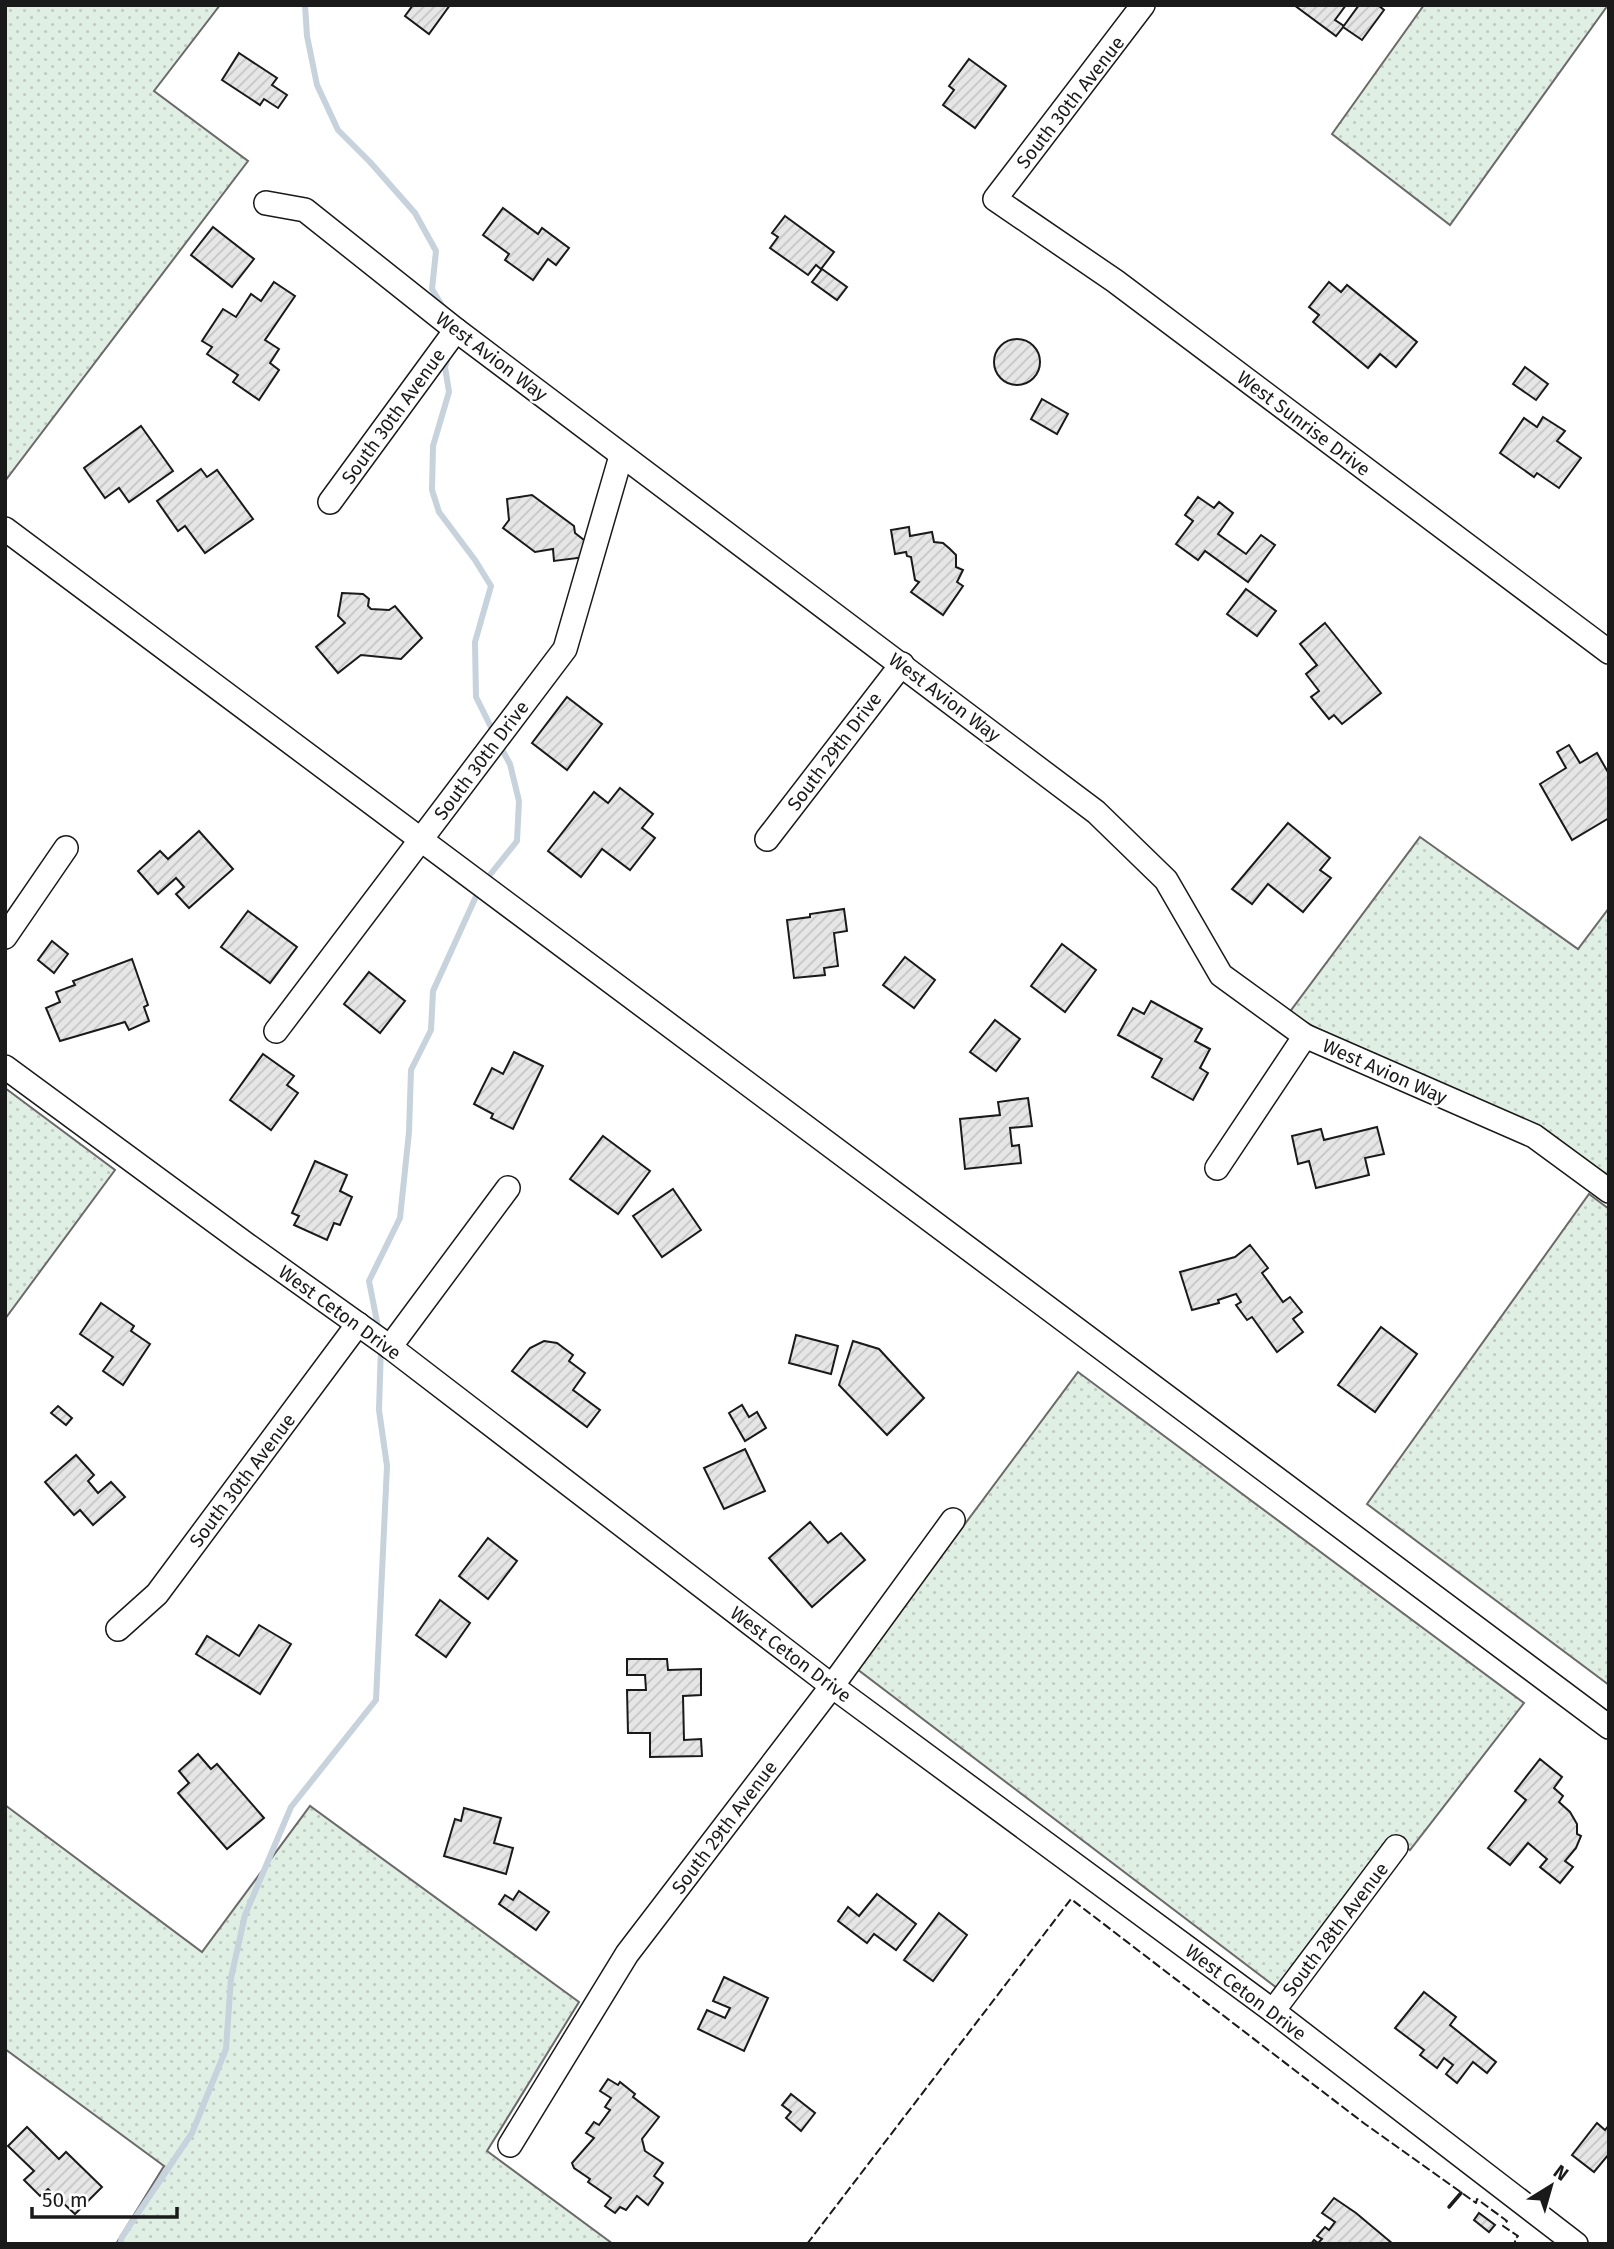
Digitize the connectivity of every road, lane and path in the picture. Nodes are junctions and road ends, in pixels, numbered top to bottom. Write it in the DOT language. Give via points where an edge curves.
graph roads {
  1 [pos="1143,5"];
  2 [pos="995,199"];
  3 [pos="266,203"];
  4 [pos="456,330"];
  5 [pos="621,456"];
  6 [pos="330,502"];
  7 [pos="5,529"];
  8 [pos="1609,652"];
  9 [pos="902,664"];
  10 [pos="421,839"];
  11 [pos="767,839"];
  12 [pos="66,848"];
  13 [pos="5,937"];
  14 [pos="276,1031"];
  15 [pos="1305,1036"];
  16 [pos="5,1067"];
  17 [pos="1217,1168"];
  18 [pos="508,1188"];
  19 [pos="1609,1191"];
  20 [pos="358,1324"];
  21 [pos="390,1347"];
  22 [pos="953,1520"];
  23 [pos="118,1629"];
  24 [pos="832,1686"];
  25 [pos="1609,1727"];
  26 [pos="1396,1847"];
  27 [pos="1273,2011"];
  28 [pos="510,2144"];
  29 [pos="1576,2244"];
  1 -- 2 [label="street, South 30th Avenue"];
  2 -- 8 [label="street, West Sunrise Drive" via="1115,281"];
  3 -- 4 [label="street, West Avion Way" via="305,210"];
  4 -- 5 [label="street, West Avion Way"];
  4 -- 6 [label="street, South 30th Avenue"];
  5 -- 9 [label="street, West Avion Way"];
  5 -- 10 [label="street, South 30th Drive" via="565,649"];
  7 -- 10 [label="street"];
  9 -- 11 [label="street, South 29th Drive"];
  9 -- 15 [label="street, West Avion Way" via="1096,812 1166,880 1221,975"];
  10 -- 14 [label="street, South 30th Drive"];
  10 -- 25 [label="street"];
  12 -- 13 [label="street"];
  15 -- 17 [label="street"];
  15 -- 19 [label="street, West Avion Way" via="1534,1136"];
  16 -- 20 [label="street, West Ceton Drive"];
  18 -- 21 [label="street"];
  20 -- 21 [label="street, West Ceton Drive"];
  20 -- 23 [label="street, South 30th Avenue" via="157,1594"];
  21 -- 24 [label="street, West Ceton Drive"];
  22 -- 24 [label="street, South 29th Avenue"];
  24 -- 27 [label="street, West Ceton Drive"];
  24 -- 28 [label="street, South 29th Avenue" via="627,1954"];
  26 -- 27 [label="street, South 28th Avenue"];
  27 -- 29 [label="street, West Ceton Drive"];
}
